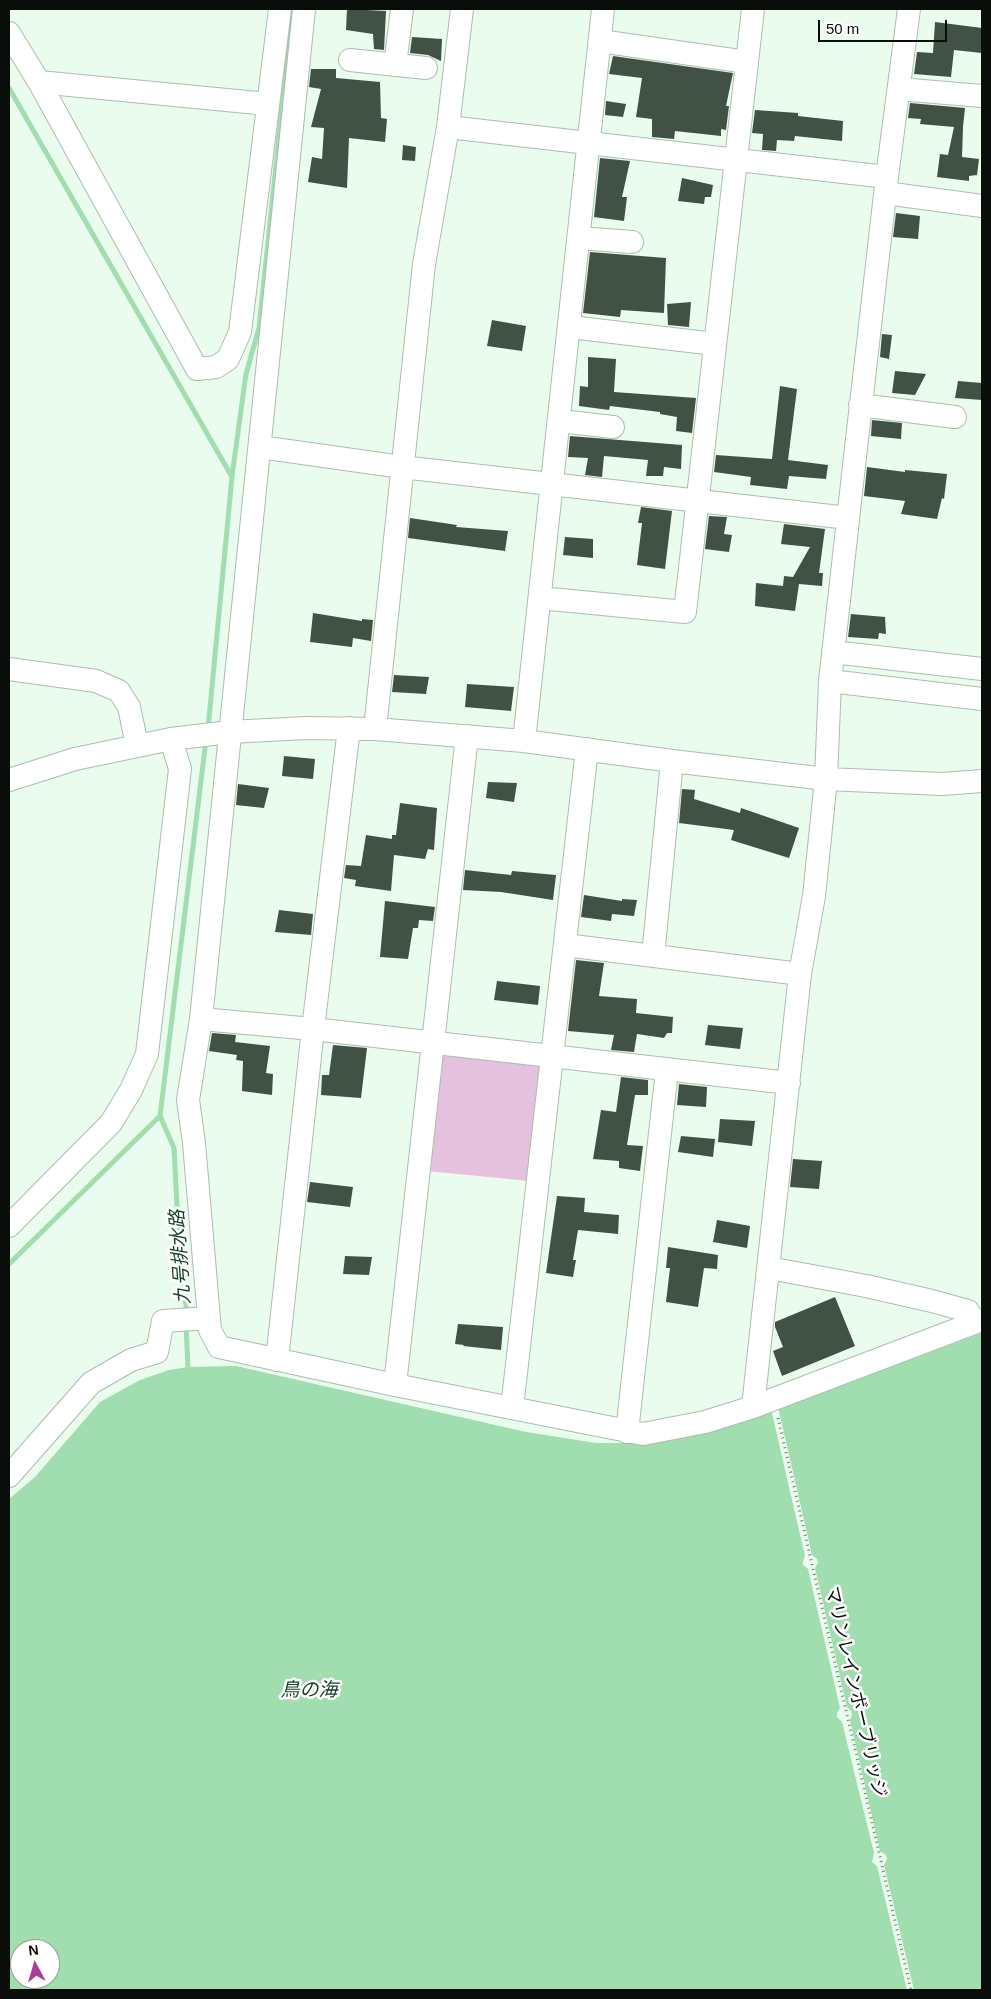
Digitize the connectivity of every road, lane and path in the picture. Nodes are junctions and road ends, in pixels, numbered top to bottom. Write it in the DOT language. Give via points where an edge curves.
graph roads {
  1 [pos="280,9"];
  2 [pos="304,9"];
  3 [pos="402,9"];
  4 [pos="462,9"];
  5 [pos="603,9"];
  6 [pos="753,9"];
  7 [pos="909,9"];
  8 [pos="9,34"];
  9 [pos="600,41"];
  10 [pos="350,60"];
  11 [pos="747,62"];
  12 [pos="395,65"];
  13 [pos="426,68"];
  14 [pos="39,82"];
  15 [pos="899,89"];
  16 [pos="982,96"];
  17 [pos="268,104"];
  18 [pos="448,127"];
  19 [pos="589,142"];
  20 [pos="735,160"];
  21 [pos="886,185"];
  22 [pos="982,206"];
  23 [pos="579,238"];
  24 [pos="632,242"];
  25 [pos="570,327"];
  26 [pos="715,344"];
  27 [pos="860,405"];
  28 [pos="955,417"];
  29 [pos="560,421"];
  30 [pos="613,427"];
  31 [pos="260,447"];
  32 [pos="402,467"];
  33 [pos="553,484"];
  34 [pos="699,502"];
  35 [pos="848,518"];
  36 [pos="540,598"];
  37 [pos="833,652"];
  38 [pos="9,669"];
  39 [pos="982,669"];
  40 [pos="830,681"];
  41 [pos="982,699"];
  42 [pos="349,728"];
  43 [pos="375,728"];
  44 [pos="223,733"];
  45 [pos="467,736"];
  46 [pos="179,738"];
  47 [pos="524,741"];
  48 [pos="137,746"];
  49 [pos="587,749"];
  50 [pos="672,761"];
  51 [pos="826,778"];
  52 [pos="9,780"];
  53 [pos="982,781"];
  54 [pos="565,945"];
  55 [pos="653,956"];
  56 [pos="800,974"];
  57 [pos="201,1019"];
  58 [pos="313,1029"];
  59 [pos="432,1044"];
  60 [pos="553,1057"];
  61 [pos="667,1070"];
  62 [pos="789,1083"];
  63 [pos="9,1226"];
  64 [pos="769,1268"];
  65 [pos="204,1318"];
  66 [pos="978,1321"];
  67 [pos="277,1360"];
  68 [pos="395,1385"];
  69 [pos="763,1404"];
  70 [pos="512,1408"];
  71 [pos="627,1432"];
  72 [pos="9,1476"];
  73 [pos="911,1990"];
  1 -- 17 [label="street"];
  2 -- 31 [label="street"];
  3 -- 12 [label="street"];
  4 -- 18 [label="street"];
  5 -- 9 [label="street"];
  6 -- 11 [label="street"];
  7 -- 15 [label="street"];
  8 -- 14 [label="street"];
  9 -- 11 [label="street"];
  9 -- 19 [label="street"];
  10 -- 12 [label="street"];
  11 -- 20 [label="street"];
  12 -- 13 [label="street"];
  14 -- 17 [label="street"];
  14 -- 17 [label="street" via="197,369 216,367 228,359 240,332"];
  15 -- 16 [label="street"];
  15 -- 21 [label="street"];
  18 -- 19 [label="street"];
  18 -- 32 [label="street" via="424,264"];
  19 -- 20 [label="street"];
  19 -- 23 [label="street"];
  20 -- 21 [label="street"];
  20 -- 26 [label="street"];
  21 -- 22 [label="street"];
  21 -- 27 [label="street"];
  23 -- 24 [label="street"];
  23 -- 25 [label="street"];
  25 -- 26 [label="street"];
  25 -- 29 [label="street"];
  26 -- 34 [label="street"];
  27 -- 28 [label="street"];
  27 -- 35 [label="street"];
  29 -- 30 [label="street"];
  29 -- 33 [label="street"];
  31 -- 32 [label="street"];
  31 -- 44 [label="street"];
  32 -- 33 [label="street"];
  32 -- 43 [label="street"];
  33 -- 34 [label="street"];
  33 -- 36 [label="street"];
  34 -- 35 [label="street"];
  34 -- 36 [label="street" via="685,612"];
  35 -- 37 [label="street"];
  36 -- 47 [label="street"];
  37 -- 39 [label="street"];
  37 -- 40 [label="street"];
  38 -- 48 [label="street" via="96,681 119,691 129,708"];
  40 -- 41 [label="street"];
  40 -- 51 [label="street"];
  42 -- 43 [label="street"];
  42 -- 44 [label="street"];
  42 -- 58 [label="street"];
  43 -- 45 [label="street"];
  44 -- 46 [label="street"];
  44 -- 57 [label="street"];
  45 -- 47 [label="street"];
  45 -- 59 [label="street"];
  46 -- 48 [label="street"];
  46 -- 63 [label="street" via="180,769 147,1054 111,1123"];
  47 -- 49 [label="street"];
  48 -- 52 [label="street" via="75,759"];
  49 -- 50 [label="street"];
  49 -- 54 [label="street"];
  50 -- 51 [label="street"];
  50 -- 55 [label="street"];
  51 -- 53 [label="street" via="942,784"];
  51 -- 56 [label="street" via="814,896"];
  54 -- 55 [label="street"];
  54 -- 60 [label="street"];
  55 -- 56 [label="street"];
  56 -- 62 [label="street"];
  57 -- 58 [label="street"];
  57 -- 65 [label="street" via="188,1100 194,1143"];
  58 -- 59 [label="street"];
  58 -- 67 [label="street"];
  59 -- 60 [label="street"];
  59 -- 68 [label="street"];
  60 -- 61 [label="street"];
  60 -- 70 [label="street"];
  61 -- 62 [label="street"];
  61 -- 71 [label="street"];
  62 -- 64 [label="street"];
  64 -- 66 [label="street" via="932,1301 968,1311"];
  64 -- 69 [label="street"];
  65 -- 67 [label="street" via="219,1347"];
  65 -- 72 [label="street" via="163,1321 157,1352 131,1360 91,1383"];
  66 -- 69 [label="street"];
  67 -- 68 [label="street"];
  68 -- 70 [label="street"];
  69 -- 71 [label="street" via="704,1422 643,1434"];
  69 -- 73 [label="path, マリンレインボーブリッジ"];
  70 -- 71 [label="street"];
}
